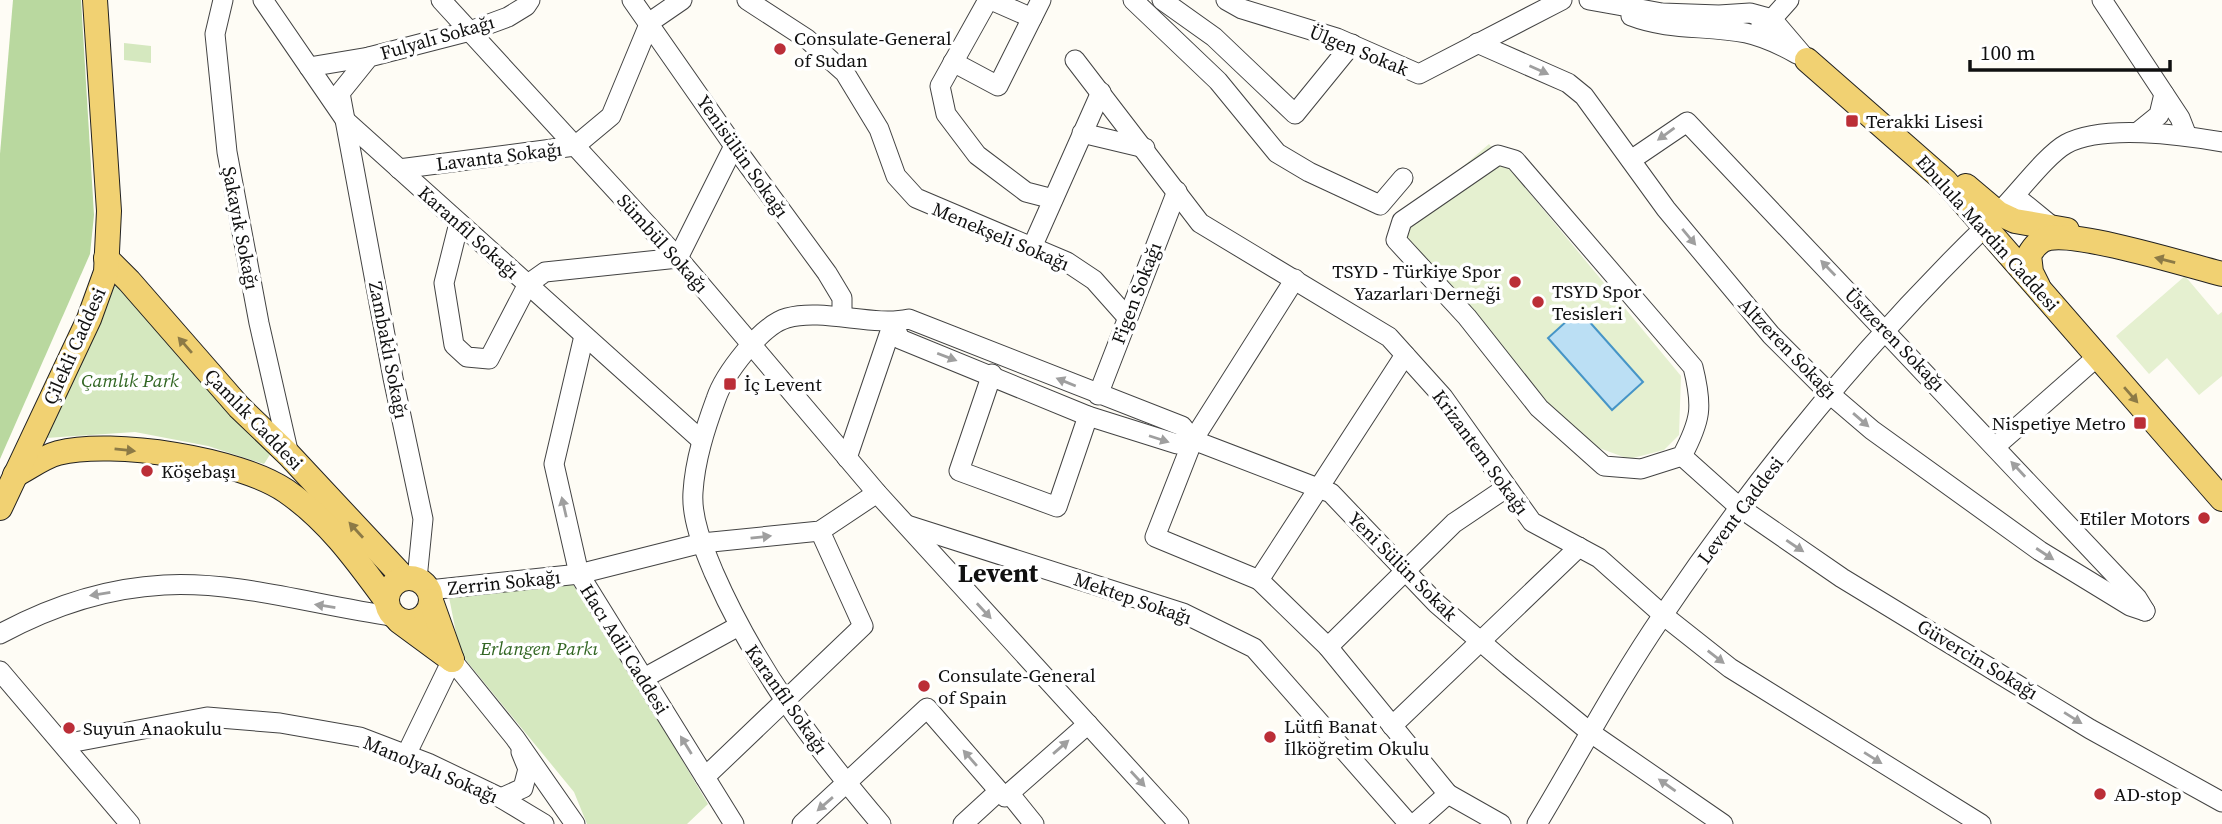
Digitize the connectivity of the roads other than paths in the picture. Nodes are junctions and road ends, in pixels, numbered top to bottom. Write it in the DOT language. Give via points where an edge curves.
graph roads {
  1 [pos="95,0"];
  2 [pos="223,0"];
  3 [pos="263,0"];
  4 [pos="441,0"];
  5 [pos="530,0"];
  6 [pos="632,0"];
  7 [pos="682,0"];
  8 [pos="747,0"];
  9 [pos="990,0"];
  10 [pos="1041,0"];
  11 [pos="1162,0"];
  12 [pos="1226,0"];
  13 [pos="1562,0"];
  14 [pos="1589,0"];
  15 [pos="1704,0"];
  16 [pos="1789,0"];
  17 [pos="2102,0"];
  18 [pos="1139,4"];
  19 [pos="1681,7"];
  20 [pos="1724,8"];
  21 [pos="1032,18"];
  22 [pos="1772,19"];
  23 [pos="650,22"];
  24 [pos="470,31"];
  25 [pos="1740,33"];
  26 [pos="1477,43"];
  27 [pos="1352,44"];
  28 [pos="369,57"];
  29 [pos="1075,60"];
  30 [pos="1807,60"];
  31 [pos="953,62"];
  32 [pos="309,67"];
  33 [pos="1101,92"];
  34 [pos="2164,94"];
  35 [pos="346,121"];
  36 [pos="2138,132"];
  37 [pos="1082,133"];
  38 [pos="2187,136"];
  39 [pos="2222,142"];
  40 [pos="575,146"];
  41 [pos="734,146"];
  42 [pos="1145,148"];
  43 [pos="1631,160"];
  44 [pos="399,169"];
  45 [pos="1403,178"];
  46 [pos="1177,191"];
  47 [pos="2015,196"];
  48 [pos="1053,199"];
  49 [pos="1991,220"];
  50 [pos="459,223"];
  51 [pos="2054,227"];
  52 [pos="1033,245"];
  53 [pos="2107,245"];
  54 [pos="106,258"];
  55 [pos="678,258"];
  56 [pos="2222,274"];
  57 [pos="1295,279"];
  58 [pos="528,284"];
  59 [pos="2039,287"];
  60 [pos="842,316"];
  61 [pos="1126,316"];
  62 [pos="893,323"];
  63 [pos="1887,330"];
  64 [pos="584,336"];
  65 [pos="751,343"];
  66 [pos="1405,355"];
  67 [pos="2098,356"];
  68 [pos="992,374"];
  69 [pos="1098,395"];
  70 [pos="1831,395"];
  71 [pos="1088,416"];
  72 [pos="26,438"];
  73 [pos="701,440"];
  74 [pos="1193,440"];
  75 [pos="1996,446"];
  76 [pos="57,453"];
  77 [pos="289,455"];
  78 [pos="1682,456"];
  79 [pos="847,458"];
  80 [pos="8,476"];
  81 [pos="1317,487"];
  82 [pos="1506,488"];
  83 [pos="877,493"];
  84 [pos="2222,499"];
  85 [pos="0,508"];
  86 [pos="1739,508"];
  87 [pos="906,524"];
  88 [pos="820,531"];
  89 [pos="702,543"];
  90 [pos="1579,547"];
  91 [pos="1405,571"];
  92 [pos="579,574"];
  93 [pos="1259,580"];
  94 [pos="420,587"];
  95 [pos="2145,611"];
  96 [pos="393,612"];
  97 [pos="1662,615"];
  98 [pos="737,627"];
  99 [pos="0,634"];
  100 [pos="1481,642"];
  101 [pos="1328,647"];
  102 [pos="452,660"];
  103 [pos="0,671"];
  104 [pos="644,678"];
  105 [pos="785,703"];
  106 [pos="1088,724"];
  107 [pos="1392,726"];
  108 [pos="1591,733"];
  109 [pos="515,738"];
  110 [pos="64,744"];
  111 [pos="406,755"];
  112 [pos="705,777"];
  113 [pos="848,784"];
  114 [pos="1004,792"];
  115 [pos="1448,794"];
  116 [pos="501,798"];
  117 [pos="2222,802"];
  118 [pos="1714,821"];
  119 [pos="130,824"];
  120 [pos="544,824"];
  121 [pos="575,824"];
  122 [pos="734,824"];
  123 [pos="802,824"];
  124 [pos="881,824"];
  125 [pos="963,824"];
  126 [pos="1034,824"];
  127 [pos="1180,824"];
  128 [pos="1412,824"];
  129 [pos="1501,824"];
  130 [pos="1537,824"];
  131 [pos="1981,824"];
  1 -- 54 [label="main road, Çilekli Caddesi" via="109,211"];
  2 -- 77 [label="street, Şakayık Sokağı" via="215,34 227,152"];
  3 -- 32 [label="street, Karanfil Sokağı"];
  4 -- 24 [label="street, Sümbül Sokağı"];
  5 -- 24 [label="street, Fulyalı Sokağı" via="508,16"];
  6 -- 23 [label="street, Yenisülün Sokağı"];
  7 -- 23 [label="street"];
  8 -- 52 [label="street, Menekşeli Sokağı" via="807,39 845,73 879,129 896,176 916,198"];
  9 -- 21 [label="street"];
  9 -- 31 [label="street"];
  10 -- 21 [label="street"];
  11 -- 27 [label="street" via="1214,37 1295,114"];
  12 -- 27 [label="street, Ülgen Sokak"];
  13 -- 26 [label="street, Ülgen Sokak"];
  14 -- 19 [label="street"];
  14 -- 25 [label="street, Ebulula Mardin Caddesi" via="1656,26"];
  15 -- 20 [label="street"];
  16 -- 22 [label="street"];
  17 -- 34 [label="street"];
  18 -- 45 [label="street" via="1217,81 1277,153 1380,205"];
  19 -- 20 [label="street"];
  20 -- 22 [label="street"];
  20 -- 25 [label="street"];
  21 -- 31 [label="street" via="998,86"];
  22 -- 25 [label="street"];
  22 -- 30 [label="street"];
  23 -- 40 [label="street, Lavanta Sokağı" via="611,116"];
  23 -- 41 [label="street, Yenisülün Sokağı"];
  24 -- 28 [label="street, Fulyalı Sokağı"];
  24 -- 40 [label="street, Sümbül Sokağı"];
  25 -- 30 [label="street, Ebulula Mardin Caddesi" via="1782,45"];
  26 -- 27 [label="street, Ülgen Sokak" via="1419,74"];
  26 -- 43 [label="street, Altzeren Sokağı, one-way" via="1568,83 1584,96"];
  28 -- 32 [label="street"];
  28 -- 35 [label="street, Fulyalı Sokağı" via="340,93"];
  29 -- 33 [label="street, Krizantem Sokağı"];
  30 -- 49 [label="main road, Ebulula Mardin Caddesi" via="1928,163 1962,183"];
  31 -- 48 [label="street" via="940,86 946,114 977,155 1026,192"];
  32 -- 35 [label="street, Karanfil Sokağı"];
  33 -- 37 [label="street"];
  33 -- 42 [label="street, Krizantem Sokağı"];
  34 -- 36 [label="street" via="2159,115"];
  34 -- 38 [label="street"];
  35 -- 44 [label="street, Karanfil Sokağı"];
  35 -- 94 [label="street, Zambaklı Sokağı" via="424,519"];
  36 -- 38 [label="street, Levent Caddesi"];
  36 -- 47 [label="street, Levent Caddesi" via="2067,144"];
  37 -- 42 [label="street"];
  37 -- 48 [label="street"];
  38 -- 39 [label="street, Levent Caddesi"];
  40 -- 44 [label="street, Lavanta Sokağı"];
  40 -- 55 [label="street, Sümbül Sokağı"];
  41 -- 55 [label="street"];
  41 -- 60 [label="street, Yenisülün Sokağı" via="827,273 842,298"];
  42 -- 46 [label="street, Krizantem Sokağı"];
  63 -- 43 [label="street, Üstzeren Sokağı, one-way" via="1687,122"];
  43 -- 70 [label="street, Altzeren Sokağı, one-way" via="1771,335"];
  44 -- 50 [label="street, Karanfil Sokağı"];
  46 -- 57 [label="street, Krizantem Sokağı" via="1200,223"];
  46 -- 61 [label="street, Figen Sokağı"];
  47 -- 49 [label="street, Levent Caddesi"];
  47 -- 51 [label="street"];
  48 -- 52 [label="street"];
  49 -- 51 [label="main road"];
  49 -- 59 [label="main road, Ebulula Mardin Caddesi"];
  49 -- 63 [label="street, Levent Caddesi"];
  50 -- 58 [label="street, Karanfil Sokağı"];
  50 -- 58 [label="street" via="444,283 454,345 467,357 489,359"];
  51 -- 53 [label="main road"];
  52 -- 61 [label="street, Menekşeli Sokağı" via="1094,280"];
  56 -- 53 [label="main road, one-way"];
  53 -- 59 [label="main road" via="2059,237 2042,241 2028,262"];
  54 -- 72 [label="main road, Çilekli Caddesi" via="106,272 89,319"];
  77 -- 54 [label="main road, Çamlık Caddesi, one-way" via="239,407"];
  55 -- 58 [label="street" via="545,272"];
  55 -- 65 [label="street, Sümbül Sokağı"];
  57 -- 66 [label="street, Krizantem Sokağı" via="1388,337"];
  57 -- 74 [label="street"];
  58 -- 64 [label="street, Karanfil Sokağı"];
  59 -- 67 [label="main road, Ebulula Mardin Caddesi"];
  60 -- 62 [label="street"];
  60 -- 65 [label="street" via="787,318"];
  61 -- 69 [label="street, Figen Sokağı"];
  62 -- 68 [label="street, one-way" via="900,339"];
  69 -- 62 [label="street, one-way" via="909,319"];
  62 -- 79 [label="street"];
  63 -- 70 [label="street, Levent Caddesi"];
  63 -- 75 [label="street, Üstzeren Sokağı"];
  64 -- 73 [label="street, Karanfil Sokağı"];
  92 -- 64 [label="street, Hacı Adil Caddesi, one-way" via="554,464"];
  65 -- 73 [label="street, Karanfil Sokağı" via="720,387"];
  65 -- 79 [label="street, Sümbül Sokağı"];
  66 -- 81 [label="street"];
  66 -- 82 [label="street, Krizantem Sokağı" via="1443,397"];
  67 -- 75 [label="street"];
  67 -- 84 [label="main road, Ebulula Mardin Caddesi, one-way"];
  68 -- 71 [label="street"];
  68 -- 71 [label="street" via="960,471 1057,507"];
  69 -- 74 [label="street" via="1182,426"];
  70 -- 86 [label="street, Levent Caddesi"];
  70 -- 95 [label="street, Altzeren Sokağı, one-way" via="1872,430 2040,551"];
  71 -- 74 [label="street, one-way" via="1177,444"];
  72 -- 76 [label="main road"];
  72 -- 80 [label="main road, Çilekli Caddesi"];
  73 -- 89 [label="street, Karanfil Sokağı" via="692,494"];
  74 -- 81 [label="street, Yeni Sülün Sokak"];
  74 -- 93 [label="street" via="1155,537"];
  95 -- 75 [label="street, Üstzeren Sokağı, one-way"];
  76 -- 80 [label="main road, Çamlık Caddesi"];
  76 -- 96 [label="main road, Çamlık Caddesi, one-way" via="104,448 197,458 259,478 284,490 318,517 347,547"];
  94 -- 77 [label="main road, Çamlık Caddesi, one-way"];
  78 -- 78 [label="street" via="1641,469 1604,466 1539,408 1467,317 1396,240 1402,221 1498,155 1515,160 1693,368 1702,400 1698,427"];
  78 -- 86 [label="street, Güvercin Sokağı"];
  79 -- 83 [label="street, Sümbül Sokağı"];
  80 -- 85 [label="main road, Çilekli Caddesi"];
  81 -- 91 [label="street, Yeni Sülün Sokak" via="1331,493"];
  81 -- 93 [label="street"];
  82 -- 90 [label="street, Krizantem Sokağı" via="1532,522"];
  82 -- 91 [label="street" via="1454,523"];
  83 -- 87 [label="street, Sümbül Sokağı"];
  83 -- 88 [label="street"];
  86 -- 97 [label="street, Levent Caddesi"];
  86 -- 117 [label="street, Güvercin Sokağı, one-way" via="1842,578"];
  87 -- 106 [label="street, Sümbül Sokağı, one-way"];
  87 -- 128 [label="street, Mektep Sokağı" via="1183,613 1254,648"];
  89 -- 88 [label="street, Zerrin Sokağı, one-way"];
  88 -- 105 [label="street" via="863,626"];
  89 -- 92 [label="street, Zerrin Sokağı"];
  89 -- 98 [label="street, Karanfil Sokağı"];
  90 -- 97 [label="street, Krizantem Sokağı" via="1599,558"];
  90 -- 100 [label="street"];
  91 -- 100 [label="street, Yeni Sülün Sokak"];
  91 -- 101 [label="street"];
  92 -- 94 [label="street, Zerrin Sokağı"];
  92 -- 104 [label="street, Hacı Adil Caddesi"];
  93 -- 101 [label="street"];
  94 -- 96 [label="main road" via="389,589"];
  94 -- 96 [label="main road" via="420,620 406,623"];
  94 -- 102 [label="main road, Çamlık Caddesi"];
  96 -- 99 [label="street, one-way" via="232,589 164,585 89,596"];
  96 -- 102 [label="main road, Çamlık Caddesi"];
  97 -- 108 [label="street, Levent Caddesi"];
  97 -- 131 [label="street, Krizantem Sokağı, one-way" via="1730,668"];
  98 -- 104 [label="street"];
  98 -- 105 [label="street, Karanfil Sokağı"];
  100 -- 107 [label="street"];
  100 -- 108 [label="street, Yeni Sülün Sokak"];
  101 -- 107 [label="street"];
  102 -- 109 [label="street, Çamlık Caddesi"];
  102 -- 111 [label="street"];
  103 -- 110 [label="street"];
  112 -- 104 [label="street, Hacı Adil Caddesi, one-way"];
  105 -- 112 [label="street"];
  105 -- 113 [label="street, Karanfil Sokağı"];
  114 -- 106 [label="street, one-way"];
  106 -- 127 [label="street, Sümbül Sokağı, one-way"];
  107 -- 115 [label="street"];
  118 -- 108 [label="street, Yeni Sülün Sokak, one-way"];
  108 -- 130 [label="street, Levent Caddesi"];
  109 -- 116 [label="street" via="528,769 523,788"];
  109 -- 121 [label="street, Çamlık Caddesi"];
  110 -- 111 [label="street, Manolyalı Sokağı" via="207,717 280,723 360,737"];
  110 -- 119 [label="street"];
  111 -- 116 [label="street, Manolyalı Sokağı"];
  112 -- 122 [label="street, Hacı Adil Caddesi"];
  114 -- 113 [label="street, one-way" via="927,708"];
  113 -- 123 [label="street, one-way"];
  113 -- 124 [label="street, Karanfil Sokağı"];
  114 -- 125 [label="street"];
  114 -- 126 [label="street"];
  115 -- 128 [label="street, Mektep Sokağı"];
  115 -- 129 [label="street"];
  116 -- 120 [label="street, Manolyalı Sokağı"];
}
